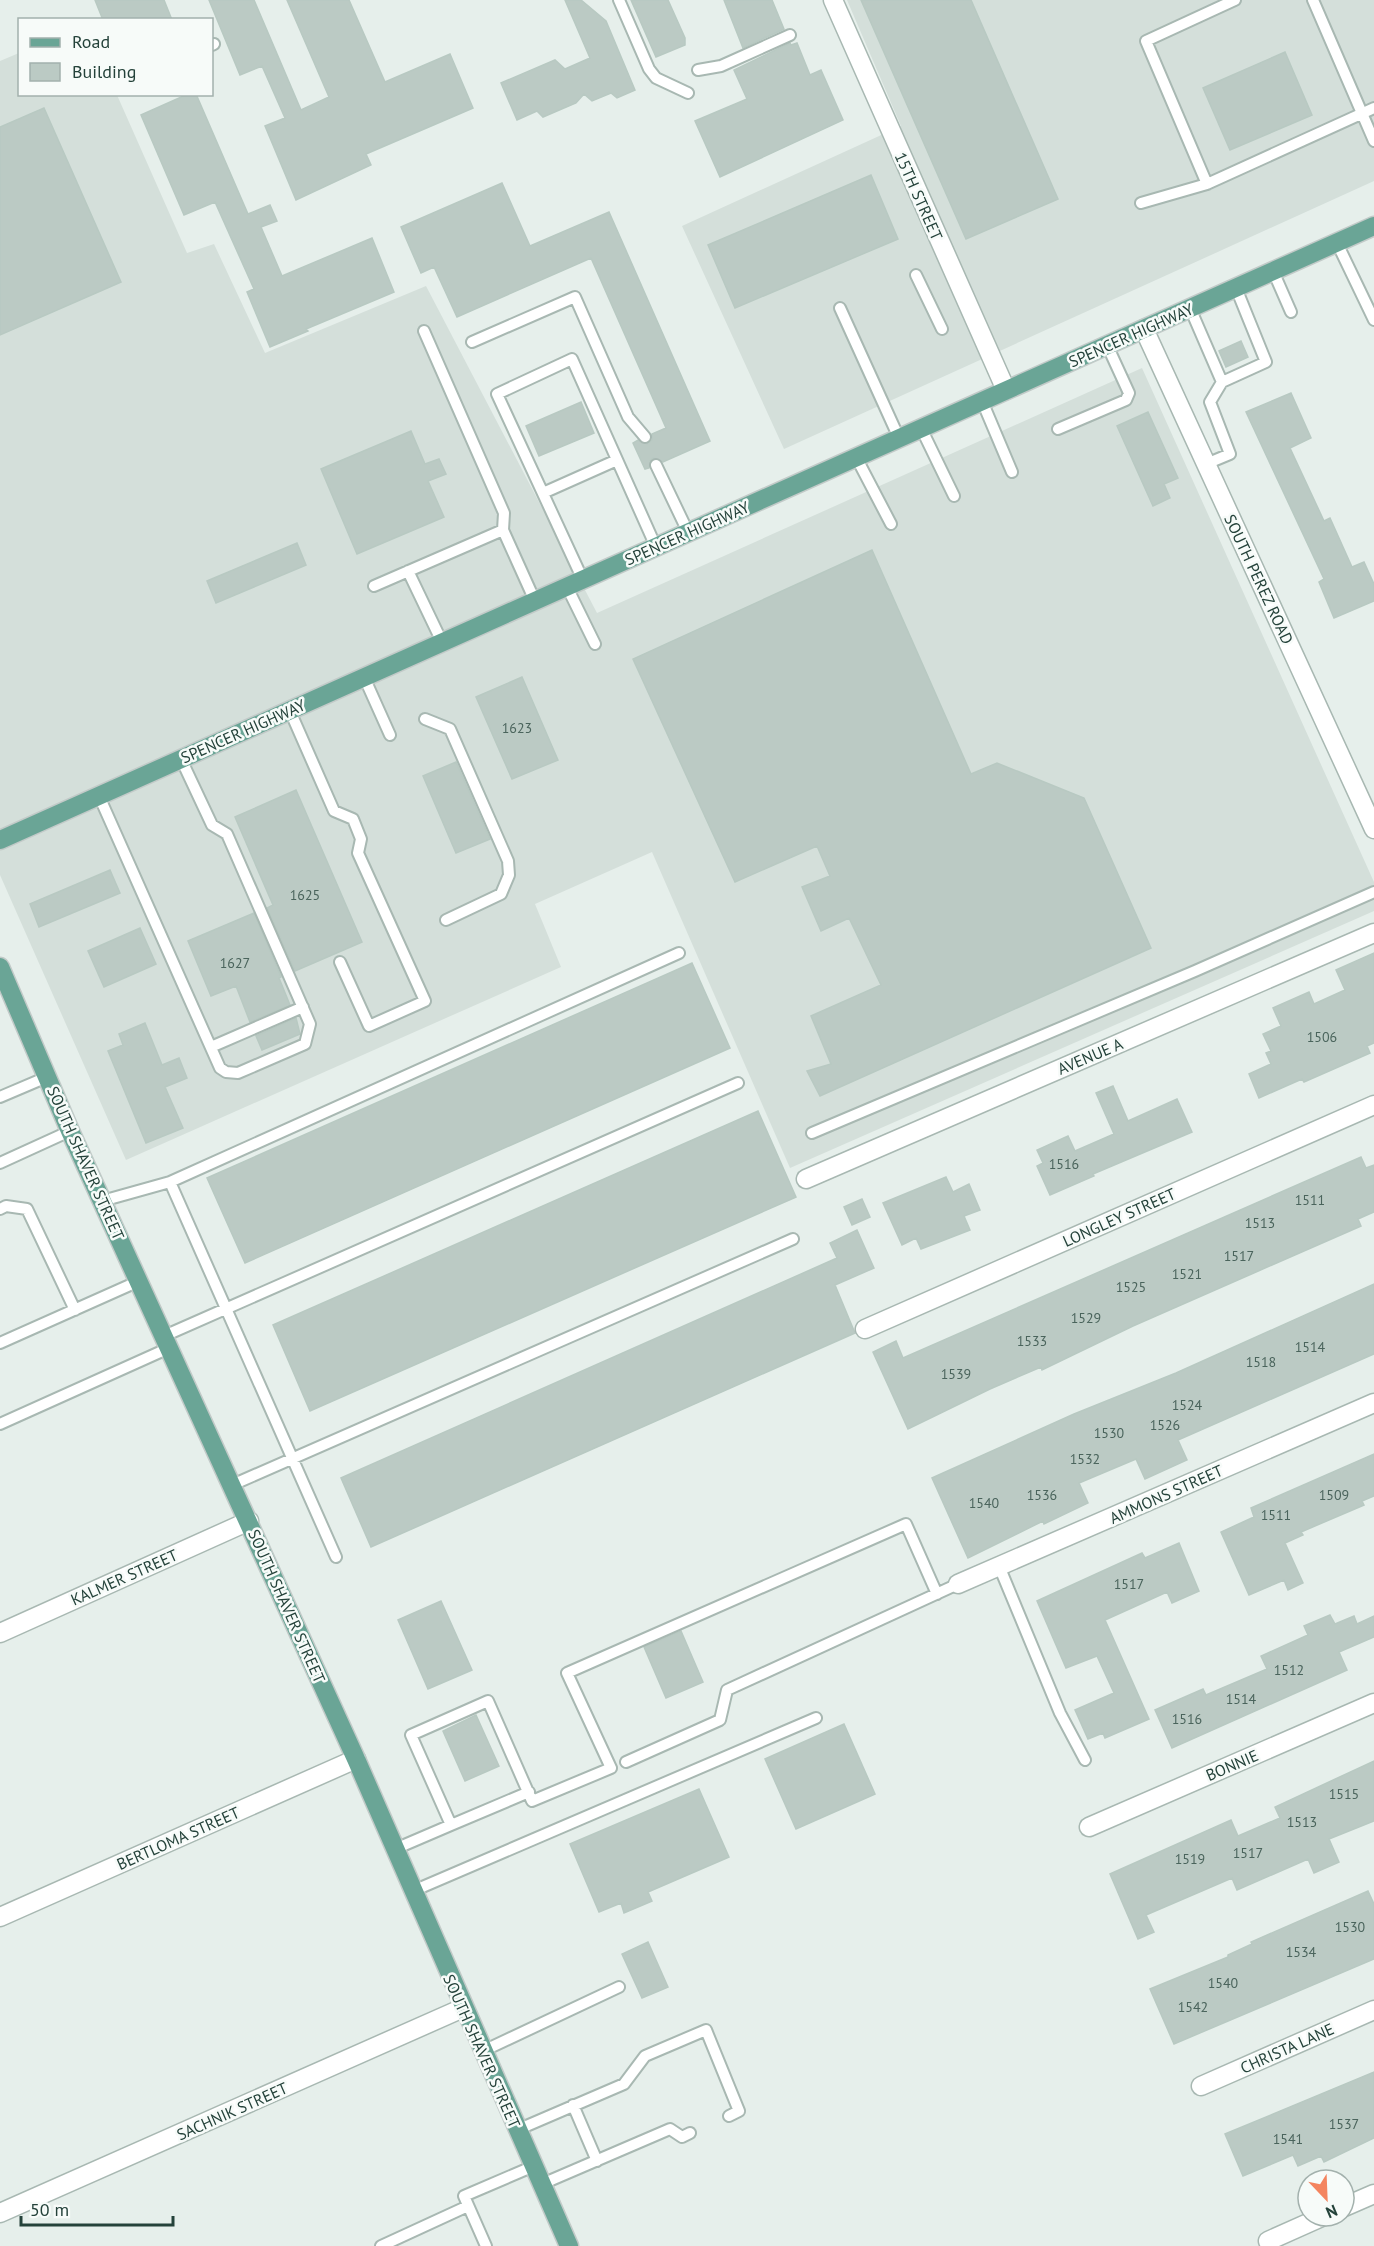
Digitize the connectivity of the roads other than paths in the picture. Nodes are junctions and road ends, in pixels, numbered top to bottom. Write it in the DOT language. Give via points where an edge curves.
graph roads {
  1 [pos="619,0"];
  2 [pos="833,0"];
  3 [pos="1235,0"];
  4 [pos="1313,0"];
  5 [pos="789,35"];
  6 [pos="698,70"];
  7 [pos="688,93"];
  8 [pos="1374,108"];
  9 [pos="1362,113"];
  10 [pos="1374,141"];
  11 [pos="1207,184"];
  12 [pos="1141,203"];
  13 [pos="1374,226"];
  14 [pos="1337,243"];
  15 [pos="1273,271"];
  16 [pos="916,275"];
  17 [pos="1236,288"];
  18 [pos="840,308"];
  19 [pos="1190,308"];
  20 [pos="1291,312"];
  21 [pos="1374,320"];
  22 [pos="942,328"];
  23 [pos="1144,329"];
  24 [pos="424,331"];
  25 [pos="472,342"];
  26 [pos="1107,345"];
  27 [pos="1222,382"];
  28 [pos="1006,390"];
  29 [pos="982,401"];
  30 [pos="921,428"];
  31 [pos="1059,429"];
  32 [pos="645,437"];
  33 [pos="899,438"];
  34 [pos="856,457"];
  35 [pos="617,460"];
  36 [pos="1206,464"];
  37 [pos="656,465"];
  38 [pos="1012,472"];
  39 [pos="543,493"];
  40 [pos="954,496"];
  41 [pos="891,524"];
  42 [pos="503,530"];
  43 [pos="688,532"];
  44 [pos="656,547"];
  45 [pos="408,571"];
  46 [pos="575,583"];
  47 [pos="374,586"];
  48 [pos="535,601"];
  49 [pos="442,642"];
  50 [pos="595,645"];
  51 [pos="364,677"];
  52 [pos="290,711"];
  53 [pos="425,719"];
  54 [pos="390,735"];
  55 [pos="181,759"];
  56 [pos="99,796"];
  57 [pos="1374,829"];
  58 [pos="0,840"];
  59 [pos="1374,892"];
  60 [pos="446,920"];
  61 [pos="1374,933"];
  62 [pos="679,953"];
  63 [pos="340,962"];
  64 [pos="0,967"];
  65 [pos="303,1007"];
  66 [pos="211,1047"];
  67 [pos="47,1077"];
  68 [pos="738,1083"];
  69 [pos="0,1097"];
  70 [pos="1374,1105"];
  71 [pos="70,1131"];
  72 [pos="812,1133"];
  73 [pos="0,1163"];
  74 [pos="806,1179"];
  75 [pos="170,1182"];
  76 [pos="102,1201"];
  77 [pos="0,1209"];
  78 [pos="793,1239"];
  79 [pos="139,1281"];
  80 [pos="226,1308"];
  81 [pos="75,1310"];
  82 [pos="865,1329"];
  83 [pos="166,1342"];
  84 [pos="0,1343"];
  85 [pos="1374,1403"];
  86 [pos="0,1424"];
  87 [pos="292,1458"];
  88 [pos="232,1485"];
  89 [pos="249,1521"];
  90 [pos="336,1557"];
  91 [pos="999,1566"];
  92 [pos="958,1584"];
  93 [pos="937,1594"];
  94 [pos="0,1633"];
  95 [pos="1374,1703"];
  96 [pos="816,1718"];
  97 [pos="356,1759"];
  98 [pos="1085,1760"];
  99 [pos="626,1762"];
  100 [pos="529,1792"];
  101 [pos="451,1825"];
  102 [pos="1089,1827"];
  103 [pos="395,1849"];
  104 [pos="413,1891"];
  105 [pos="0,1917"];
  106 [pos="619,1987"];
  107 [pos="463,2008"];
  108 [pos="1374,2010"];
  109 [pos="483,2051"];
  110 [pos="1201,2085"];
  111 [pos="573,2106"];
  112 [pos="729,2116"];
  113 [pos="517,2130"];
  114 [pos="690,2133"];
  115 [pos="597,2161"];
  116 [pos="534,2166"];
  117 [pos="542,2184"];
  118 [pos="1374,2194"];
  119 [pos="1356,2202"];
  120 [pos="468,2206"];
  121 [pos="0,2213"];
  122 [pos="1298,2228"];
  123 [pos="1269,2241"];
  124 [pos="381,2246"];
  125 [pos="486,2246"];
  126 [pos="569,2246"];
  1 -- 7 [label="lane" via="649,69 656,78"];
  2 -- 28 [label="street, 15TH STREET"];
  3 -- 11 [label="lane" via="1146,41"];
  4 -- 9 [label="lane"];
  5 -- 6 [label="lane" via="721,66"];
  8 -- 9 [label="lane"];
  9 -- 10 [label="lane"];
  9 -- 11 [label="lane"];
  11 -- 12 [label="lane"];
  13 -- 14 [label="main road, SPENCER HIGHWAY"];
  14 -- 15 [label="main road, SPENCER HIGHWAY"];
  14 -- 21 [label="lane"];
  15 -- 17 [label="main road, SPENCER HIGHWAY"];
  15 -- 20 [label="lane"];
  16 -- 22 [label="lane"];
  17 -- 19 [label="main road, SPENCER HIGHWAY"];
  17 -- 27 [label="lane" via="1266,362"];
  18 -- 33 [label="lane"];
  19 -- 23 [label="main road, SPENCER HIGHWAY"];
  19 -- 27 [label="lane"];
  23 -- 26 [label="main road, SPENCER HIGHWAY"];
  23 -- 36 [label="street, SOUTH PEREZ ROAD"];
  24 -- 42 [label="lane" via="504,513"];
  25 -- 32 [label="lane" via="575,297 628,417"];
  26 -- 28 [label="main road, SPENCER HIGHWAY"];
  26 -- 31 [label="lane" via="1129,393 1126,400"];
  27 -- 36 [label="lane" via="1210,402 1230,454"];
  28 -- 29 [label="main road, SPENCER HIGHWAY"];
  29 -- 30 [label="main road, SPENCER HIGHWAY"];
  29 -- 38 [label="lane"];
  30 -- 33 [label="main road, SPENCER HIGHWAY"];
  30 -- 40 [label="lane"];
  33 -- 34 [label="main road, SPENCER HIGHWAY"];
  34 -- 41 [label="lane"];
  34 -- 43 [label="main road, SPENCER HIGHWAY"];
  35 -- 39 [label="lane"];
  35 -- 39 [label="lane" via="573,360 497,394"];
  35 -- 44 [label="lane"];
  36 -- 57 [label="street, SOUTH PEREZ ROAD"];
  37 -- 43 [label="lane"];
  39 -- 46 [label="lane"];
  42 -- 45 [label="lane"];
  42 -- 48 [label="lane"];
  43 -- 44 [label="main road, SPENCER HIGHWAY"];
  44 -- 46 [label="main road, SPENCER HIGHWAY"];
  45 -- 47 [label="lane"];
  45 -- 49 [label="lane"];
  46 -- 48 [label="main road, SPENCER HIGHWAY"];
  46 -- 50 [label="lane"];
  48 -- 49 [label="main road, SPENCER HIGHWAY"];
  49 -- 51 [label="main road, SPENCER HIGHWAY"];
  51 -- 52 [label="main road, SPENCER HIGHWAY"];
  51 -- 54 [label="lane"];
  52 -- 55 [label="main road, SPENCER HIGHWAY"];
  52 -- 63 [label="lane" via="334,811 353,819 362,839 357,853 425,1001 369,1026"];
  53 -- 60 [label="lane" via="450,729 508,861 507,886 501,894"];
  55 -- 56 [label="main road, SPENCER HIGHWAY"];
  55 -- 65 [label="lane" via="212,825 227,834"];
  56 -- 58 [label="main road, SPENCER HIGHWAY"];
  56 -- 66 [label="lane"];
  59 -- 72 [label="lane"];
  61 -- 74 [label="street, AVENUE A"];
  62 -- 75 [label="lane"];
  64 -- 67 [label="main road, SOUTH SHAVER STREET"];
  65 -- 66 [label="lane"];
  65 -- 66 [label="lane" via="310,1024 304,1044 238,1073 220,1068"];
  67 -- 69 [label="lane"];
  67 -- 71 [label="main road, SOUTH SHAVER STREET"];
  68 -- 80 [label="lane"];
  70 -- 82 [label="street, LONGLEY STREET"];
  71 -- 73 [label="lane"];
  71 -- 76 [label="main road, SOUTH SHAVER STREET"];
  75 -- 76 [label="lane"];
  75 -- 80 [label="lane"];
  76 -- 79 [label="main road, SOUTH SHAVER STREET"];
  77 -- 81 [label="lane" via="27,1209"];
  78 -- 87 [label="lane"];
  79 -- 81 [label="lane"];
  79 -- 83 [label="main road, SOUTH SHAVER STREET"];
  80 -- 83 [label="lane"];
  80 -- 87 [label="lane"];
  81 -- 84 [label="lane"];
  83 -- 86 [label="lane"];
  83 -- 88 [label="main road, SOUTH SHAVER STREET"];
  85 -- 91 [label="street, AMMONS STREET"];
  87 -- 88 [label="lane"];
  87 -- 90 [label="lane"];
  88 -- 89 [label="main road, SOUTH SHAVER STREET"];
  89 -- 94 [label="street, KALMER STREET"];
  89 -- 97 [label="main road, SOUTH SHAVER STREET"];
  91 -- 92 [label="street, AMMONS STREET"];
  91 -- 98 [label="lane" via="1060,1713"];
  92 -- 93 [label="lane"];
  93 -- 99 [label="lane" via="727,1690 720,1720"];
  93 -- 100 [label="lane" via="906,1524 567,1673 611,1768 532,1801"];
  95 -- 102 [label="street, BONNIE"];
  96 -- 104 [label="lane"];
  97 -- 103 [label="main road, SOUTH SHAVER STREET"];
  97 -- 105 [label="street, BERTLOMA STREET"];
  100 -- 101 [label="lane"];
  100 -- 101 [label="lane" via="488,1701 411,1735"];
  101 -- 103 [label="lane"];
  103 -- 104 [label="main road, SOUTH SHAVER STREET"];
  104 -- 107 [label="main road, SOUTH SHAVER STREET"];
  106 -- 109 [label="lane"];
  107 -- 109 [label="main road, SOUTH SHAVER STREET"];
  107 -- 121 [label="street, SACHNIK STREET"];
  108 -- 110 [label="street, CHRISTA LANE"];
  109 -- 113 [label="main road, SOUTH SHAVER STREET"];
  111 -- 112 [label="lane" via="624,2084 645,2056 706,2030 739,2111"];
  111 -- 113 [label="lane"];
  111 -- 115 [label="lane"];
  113 -- 116 [label="main road, SOUTH SHAVER STREET"];
  114 -- 115 [label="lane" via="682,2137 670,2129"];
  115 -- 117 [label="lane"];
  116 -- 117 [label="main road, SOUTH SHAVER STREET"];
  116 -- 120 [label="lane" via="464,2196"];
  117 -- 126 [label="main road, SOUTH SHAVER STREET"];
  118 -- 119 [label="street"];
  120 -- 124 [label="lane"];
  120 -- 125 [label="lane"];
  122 -- 123 [label="street"];
}
